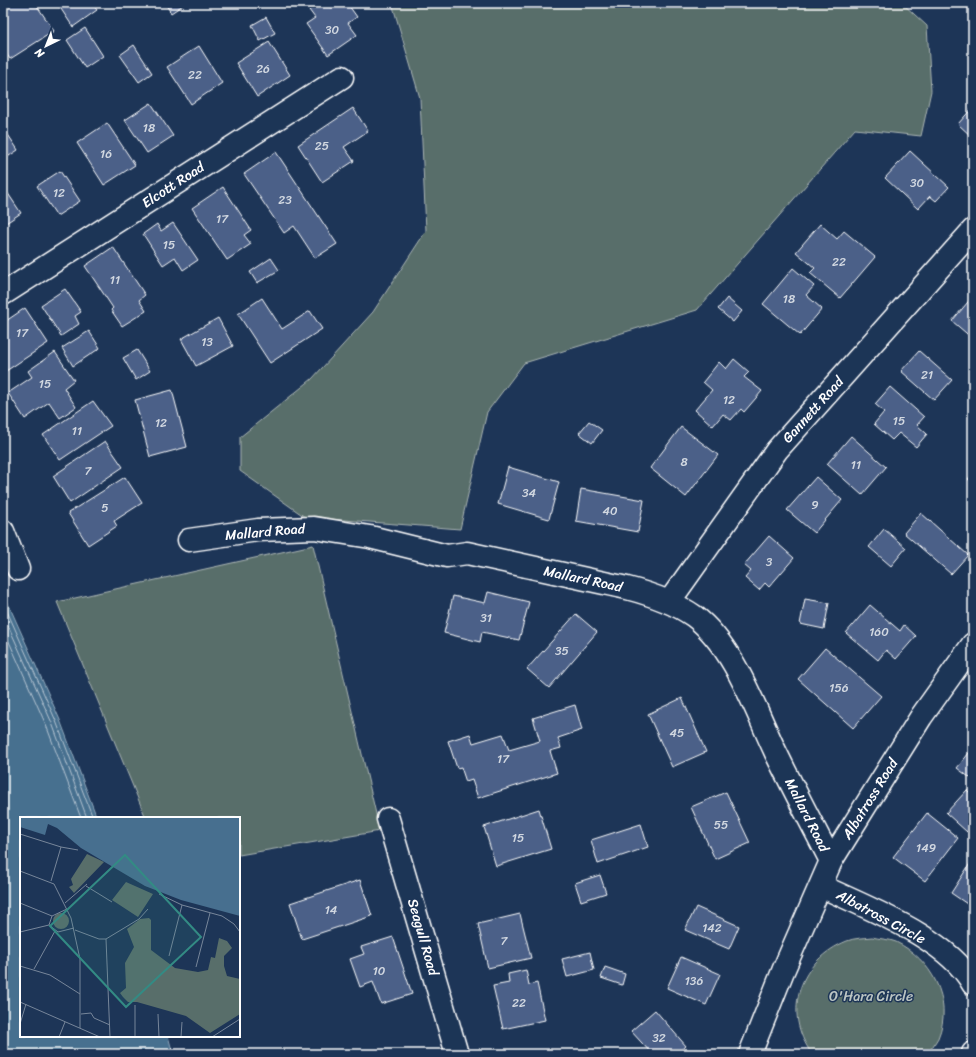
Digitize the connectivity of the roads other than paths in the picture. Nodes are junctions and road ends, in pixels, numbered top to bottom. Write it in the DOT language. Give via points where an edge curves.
graph roads {
  1 [pos="342,77"];
  2 [pos="973,230"];
  3 [pos="3,294"];
  4 [pos="3,531"];
  5 [pos="189,540"];
  6 [pos="18,569"];
  7 [pos="669,602"];
  8 [pos="973,644"];
  9 [pos="388,819"];
  10 [pos="832,862"];
  11 [pos="821,886"];
  12 [pos="973,983"];
  13 [pos="457,1054"];
  14 [pos="750,1054"];
  1 -- 3 [label="street, Elcott Road"];
  2 -- 7 [label="street, Gannett Road" via="777,450"];
  4 -- 6 [label="street"];
  5 -- 7 [label="street, Mallard Road" via="258,530 314,528 370,537 447,556 467,554 627,588"];
  7 -- 10 [label="street, Mallard Road" via="693,616 718,641 737,671 798,799"];
  8 -- 10 [label="street, Albatross Road" via="921,717"];
  9 -- 13 [label="street, Seagull Road"];
  10 -- 11 [label="street, Albatross Road"];
  11 -- 12 [label="street, Albatross Circle" via="911,930 954,958"];
  11 -- 14 [label="street, Albatross Road"];
}
